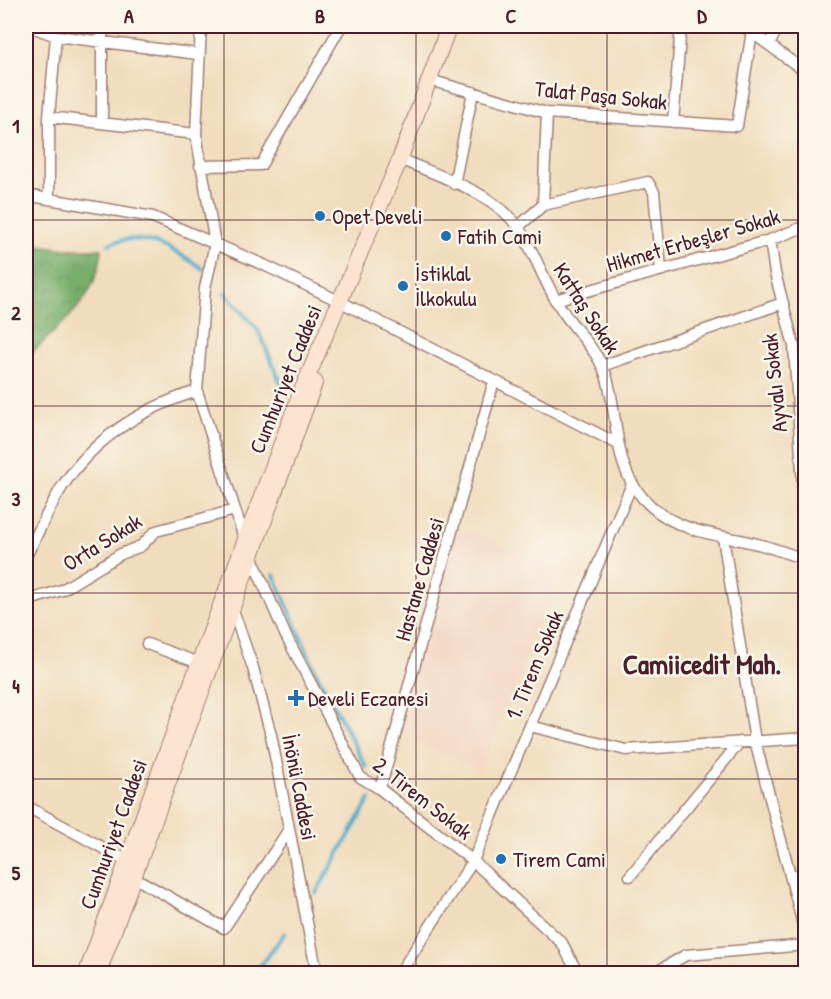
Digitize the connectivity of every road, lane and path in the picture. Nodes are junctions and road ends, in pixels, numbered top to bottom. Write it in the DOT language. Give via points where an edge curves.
graph roads {
  1 [pos="29,26"];
  2 [pos="102,26"];
  3 [pos="201,26"];
  4 [pos="341,26"];
  5 [pos="449,26"];
  6 [pos="681,26"];
  7 [pos="778,26"];
  8 [pos="747,28"];
  9 [pos="56,36"];
  10 [pos="103,42"];
  11 [pos="770,43"];
  12 [pos="198,54"];
  13 [pos="806,72"];
  14 [pos="429,80"];
  15 [pos="473,92"];
  16 [pos="547,113"];
  17 [pos="49,117"];
  18 [pos="102,122"];
  19 [pos="672,122"];
  20 [pos="196,134"];
  21 [pos="400,159"];
  22 [pos="200,166"];
  23 [pos="454,184"];
  24 [pos="26,195"];
  25 [pos="49,199"];
  26 [pos="543,205"];
  27 [pos="806,226"];
  28 [pos="518,227"];
  29 [pos="770,240"];
  30 [pos="215,244"];
  31 [pos="661,270"];
  32 [pos="555,300"];
  33 [pos="341,302"];
  34 [pos="783,303"];
  35 [pos="794,346"];
  36 [pos="806,346"];
  37 [pos="602,366"];
  38 [pos="494,381"];
  39 [pos="197,391"];
  40 [pos="802,435"];
  41 [pos="616,443"];
  42 [pos="632,484"];
  43 [pos="235,510"];
  44 [pos="723,537"];
  45 [pos="244,541"];
  46 [pos="26,556"];
  47 [pos="252,558"];
  48 [pos="805,559"];
  49 [pos="26,601"];
  50 [pos="233,610"];
  51 [pos="147,644"];
  52 [pos="199,663"];
  53 [pos="530,726"];
  54 [pos="806,738"];
  55 [pos="755,741"];
  56 [pos="740,742"];
  57 [pos="380,789"];
  58 [pos="26,806"];
  59 [pos="288,831"];
  60 [pos="127,861"];
  61 [pos="473,861"];
  62 [pos="806,874"];
  63 [pos="630,876"];
  64 [pos="790,876"];
  65 [pos="135,878"];
  66 [pos="806,936"];
  67 [pos="806,945"];
  68 [pos="86,974"];
  69 [pos="99,974"];
  70 [pos="317,974"];
  71 [pos="399,974"];
  72 [pos="578,974"];
  73 [pos="653,974"];
  1 -- 9 [label="street"];
  2 -- 10 [label="street"];
  3 -- 12 [label="street"];
  4 -- 22 [label="street" via="261,165"];
  5 -- 14 [label="main road"];
  6 -- 19 [label="street"];
  7 -- 11 [label="street"];
  8 -- 11 [label="street"];
  8 -- 19 [label="street, Talat Paşa Sokak" via="737,126"];
  9 -- 10 [label="street"];
  9 -- 17 [label="street"];
  10 -- 12 [label="street"];
  10 -- 18 [label="street"];
  11 -- 13 [label="street"];
  12 -- 20 [label="street"];
  14 -- 15 [label="street, Talat Paşa Sokak"];
  14 -- 21 [label="main road"];
  15 -- 16 [label="street, Talat Paşa Sokak"];
  15 -- 23 [label="street"];
  16 -- 19 [label="street, Talat Paşa Sokak"];
  16 -- 26 [label="street"];
  17 -- 18 [label="street"];
  17 -- 25 [label="street"];
  18 -- 20 [label="street"];
  20 -- 22 [label="street"];
  21 -- 23 [label="street, Kattaş Sokak"];
  21 -- 33 [label="main road"];
  22 -- 30 [label="street"];
  23 -- 28 [label="street, Kattaş Sokak" via="494,203"];
  24 -- 25 [label="street"];
  25 -- 30 [label="street" via="153,217"];
  26 -- 28 [label="street"];
  26 -- 31 [label="street" via="648,182 654,192"];
  27 -- 29 [label="street, Hikmet Erbeşler Sokak"];
  28 -- 32 [label="street, Kattaş Sokak"];
  29 -- 31 [label="street, Hikmet Erbeşler Sokak"];
  29 -- 34 [label="street, Ayvalı Sokak"];
  30 -- 33 [label="street"];
  30 -- 39 [label="street" via="205,288"];
  31 -- 32 [label="street, Hikmet Erbeşler Sokak"];
  32 -- 37 [label="street, Kattaş Sokak"];
  33 -- 38 [label="street"];
  33 -- 45 [label="main road, Cumhuriyet Caddesi"];
  33 -- 47 [label="main road, Cumhuriyet Caddesi"];
  34 -- 35 [label="street, Ayvalı Sokak"];
  34 -- 37 [label="street"];
  35 -- 36 [label="street"];
  35 -- 40 [label="street, Ayvalı Sokak"];
  37 -- 41 [label="street, Kattaş Sokak"];
  38 -- 41 [label="street"];
  38 -- 57 [label="street, Hastane Caddesi"];
  39 -- 43 [label="street"];
  39 -- 46 [label="street" via="138,416 95,448 61,489"];
  40 -- 48 [label="street, Ayvalı Sokak"];
  41 -- 42 [label="street, Kattaş Sokak"];
  42 -- 44 [label="street, Kattaş Sokak" via="651,506 674,522"];
  42 -- 53 [label="street, 1. Tirem Sokak"];
  43 -- 45 [label="street"];
  43 -- 49 [label="street, Orta Sokak" via="156,531 141,546 62,590"];
  44 -- 48 [label="street, Kattaş Sokak"];
  44 -- 55 [label="street"];
  45 -- 52 [label="main road, Cumhuriyet Caddesi"];
  47 -- 50 [label="main road, Cumhuriyet Caddesi"];
  47 -- 57 [label="street, 2. Tirem Sokak" via="285,634 360,777"];
  50 -- 59 [label="street, İnönü Caddesi" via="262,698"];
  50 -- 65 [label="main road, Cumhuriyet Caddesi"];
  51 -- 52 [label="street"];
  52 -- 60 [label="main road, Cumhuriyet Caddesi"];
  53 -- 56 [label="street" via="626,750"];
  53 -- 61 [label="street, 1. Tirem Sokak"];
  54 -- 55 [label="street"];
  55 -- 56 [label="street"];
  55 -- 64 [label="street"];
  56 -- 63 [label="street"];
  57 -- 61 [label="street, 2. Tirem Sokak"];
  58 -- 60 [label="street"];
  59 -- 65 [label="street" via="224,928"];
  59 -- 70 [label="street, İnönü Caddesi"];
  60 -- 68 [label="main road, Cumhuriyet Caddesi"];
  61 -- 71 [label="street, 1. Tirem Sokak"];
  61 -- 72 [label="street, 2. Tirem Sokak" via="562,943"];
  62 -- 64 [label="street"];
  64 -- 66 [label="street"];
  65 -- 69 [label="main road, Cumhuriyet Caddesi"];
  67 -- 73 [label="street" via="686,955"];
}
